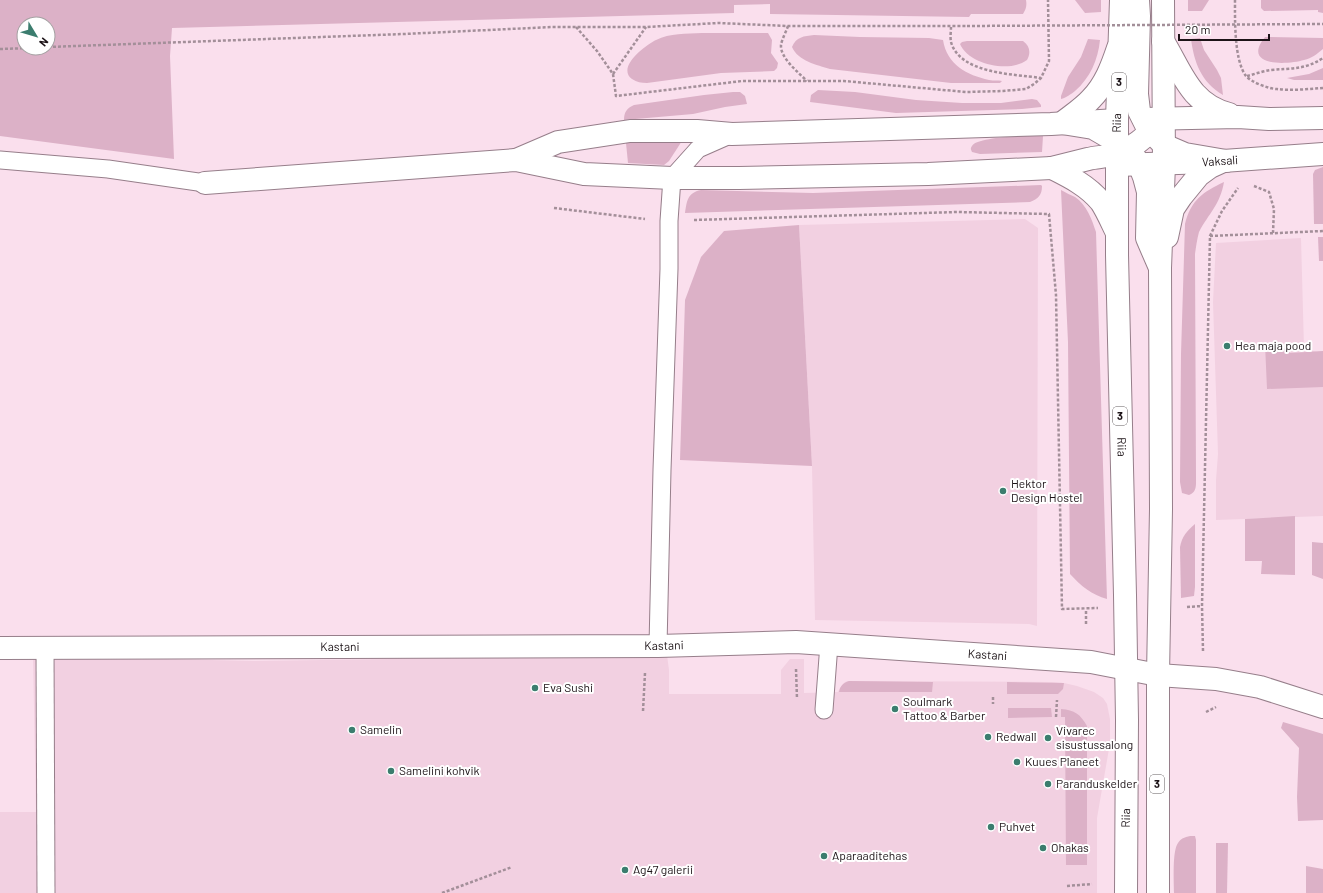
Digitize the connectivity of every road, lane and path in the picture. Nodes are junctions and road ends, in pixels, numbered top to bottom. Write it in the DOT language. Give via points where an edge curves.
graph roads {
  1 [pos="1048,0"];
  2 [pos="1121,0"];
  3 [pos="1138,0"];
  4 [pos="1164,0"];
  5 [pos="1235,0"];
  6 [pos="1323,24"];
  7 [pos="788,26"];
  8 [pos="576,27"];
  9 [pos="646,27"];
  10 [pos="951,27"];
  11 [pos="1163,41"];
  12 [pos="1120,43"];
  13 [pos="56,47"];
  14 [pos="16,48"];
  15 [pos="0,49"];
  16 [pos="1323,58"];
  17 [pos="613,74"];
  18 [pos="1246,76"];
  19 [pos="1041,78"];
  20 [pos="807,81"];
  21 [pos="1323,88"];
  22 [pos="1238,116"];
  23 [pos="1323,118"];
  24 [pos="1062,123"];
  25 [pos="1158,133"];
  26 [pos="732,134"];
  27 [pos="1125,152"];
  28 [pos="1323,154"];
  29 [pos="0,160"];
  30 [pos="516,160"];
  31 [pos="1226,161"];
  32 [pos="1052,168"];
  33 [pos="672,178"];
  34 [pos="205,183"];
  35 [pos="1242,187"];
  36 [pos="1248,187"];
  37 [pos="554,208"];
  38 [pos="669,221"];
  39 [pos="1323,231"];
  40 [pos="1117,233"];
  41 [pos="1273,233"];
  42 [pos="1210,236"];
  43 [pos="1160,268"];
  44 [pos="1202,606"];
  45 [pos="1086,608"];
  46 [pos="1100,608"];
  47 [pos="1181,608"];
  48 [pos="1086,624"];
  49 [pos="829,644"];
  50 [pos="658,646"];
  51 [pos="0,648"];
  52 [pos="45,648"];
  53 [pos="1204,657"];
  54 [pos="796,665"];
  55 [pos="1126,668"];
  56 [pos="645,670"];
  57 [pos="1158,675"];
  58 [pos="993,697"];
  59 [pos="796,699"];
  60 [pos="1057,700"];
  61 [pos="993,704"];
  62 [pos="1323,707"];
  63 [pos="824,710"];
  64 [pos="643,711"];
  65 [pos="1056,717"];
  66 [pos="512,867"];
  67 [pos="1092,884"];
  68 [pos="1066,886"];
  69 [pos="46,893"];
  70 [pos="442,893"];
  71 [pos="1126,893"];
  72 [pos="1158,893"];
  1 -- 19 [label="path" via="1050,61"];
  2 -- 12 [label="main road, Riia / 3"];
  3 -- 25 [label="main road" via="1139,111"];
  4 -- 11 [label="main road, 3"];
  5 -- 18 [label="path" via="1239,61"];
  6 -- 10 [label="path, bridge"];
  7 -- 9 [label="path" via="718,23"];
  7 -- 10 [label="path"];
  7 -- 20 [label="path" via="781,45 785,57"];
  8 -- 9 [label="path"];
  8 -- 13 [label="path"];
  8 -- 17 [label="path" via="598,51"];
  9 -- 17 [label="path"];
  10 -- 19 [label="path" via="951,42 958,55 970,64 1003,73"];
  11 -- 22 [label="main road" via="1196,96 1221,112"];
  11 -- 25 [label="main road, 3"];
  12 -- 24 [label="main road" via="1112,66 1091,100"];
  12 -- 27 [label="main road, Riia / 3"];
  14 -- 15 [label="path"];
  16 -- 18 [label="path" via="1309,66 1271,70"];
  17 -- 20 [label="path" via="616,96 742,81"];
  18 -- 21 [label="path" via="1276,90"];
  19 -- 20 [label="path" via="1026,89 966,92 844,81"];
  22 -- 23 [label="main road, Vaksali" via="1269,119"];
  22 -- 25 [label="main road, Vaksali"];
  24 -- 26 [label="main road"];
  24 -- 27 [label="main road"];
  25 -- 27 [label="main road"];
  25 -- 27 [label="main road, Vaksali"];
  25 -- 27 [label="main road" via="1138,142"];
  25 -- 31 [label="main road, Vaksali"];
  25 -- 43 [label="main road, 3"];
  26 -- 30 [label="main road" via="697,131 630,132 558,142"];
  26 -- 33 [label="lane" via="698,149"];
  27 -- 32 [label="main road"];
  27 -- 40 [label="main road, Riia / 3"];
  27 -- 43 [label="main road" via="1144,177 1148,192 1147,238"];
  28 -- 31 [label="main road, Vaksali"];
  29 -- 34 [label="lane" via="108,169"];
  30 -- 33 [label="main road" via="584,174"];
  30 -- 34 [label="main road"];
  31 -- 43 [label="main road" via="1210,167 1199,175 1180,197 1173,209"];
  32 -- 33 [label="main road" via="928,174"];
  32 -- 40 [label="main road" via="1085,186 1101,202"];
  33 -- 38 [label="lane"];
  35 -- 42 [label="path" via="1237,188"];
  36 -- 41 [label="path" via="1254,186 1269,192 1274,209"];
  37 -- 38 [label="path"];
  38 -- 45 [label="path" via="957,212 1049,214 1056,295 1062,609"];
  38 -- 50 [label="lane"];
  39 -- 41 [label="path"];
  40 -- 55 [label="main road, Riia / 3"];
  41 -- 42 [label="path"];
  42 -- 44 [label="path"];
  43 -- 57 [label="main road, 3" via="1161,509"];
  44 -- 47 [label="path"];
  44 -- 53 [label="path"];
  45 -- 46 [label="path"];
  45 -- 48 [label="path"];
  49 -- 50 [label="main road, Kastani" via="796,642"];
  49 -- 55 [label="main road, Kastani" via="1091,662"];
  49 -- 63 [label="lane"];
  50 -- 52 [label="main road, Kastani"];
  51 -- 52 [label="main road, Kastani"];
  52 -- 69 [label="lane"];
  54 -- 59 [label="path"];
  55 -- 57 [label="main road, Kastani"];
  55 -- 71 [label="main road, Riia / 3"];
  56 -- 64 [label="path"];
  57 -- 62 [label="main road, Kastani" via="1216,679 1260,687"];
  57 -- 72 [label="main road, 3"];
  58 -- 61 [label="path"];
  60 -- 65 [label="path"];
  66 -- 70 [label="path"];
  67 -- 68 [label="path"];
}
